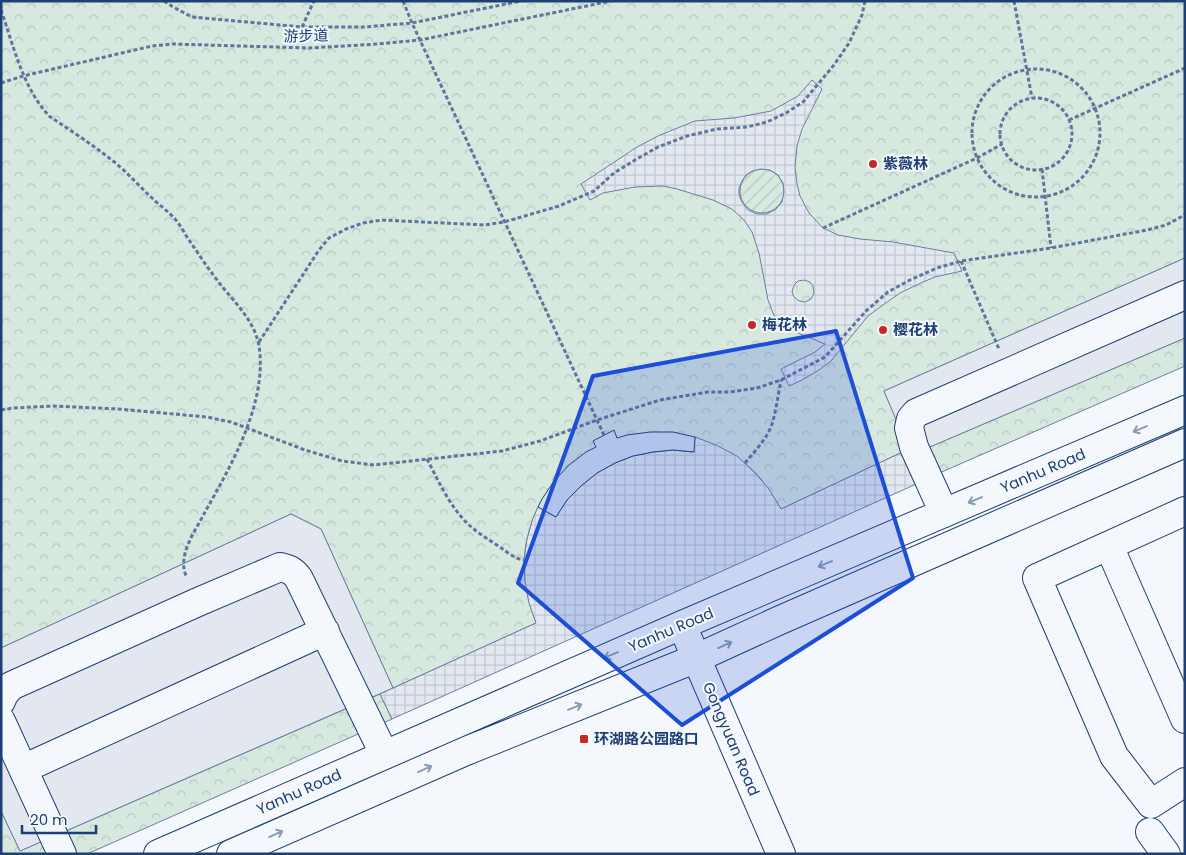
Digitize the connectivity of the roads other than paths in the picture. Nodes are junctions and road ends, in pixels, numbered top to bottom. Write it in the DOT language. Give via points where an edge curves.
graph roads {
  1 [pos="1185,295"];
  2 [pos="1185,410"];
  3 [pos="1185,443"];
  4 [pos="1185,511"];
  5 [pos="944,513"];
  6 [pos="1109,546"];
  7 [pos="682,625"];
  8 [pos="325,631"];
  9 [pos="696,658"];
  10 [pos="1,702"];
  11 [pos="1185,719"];
  12 [pos="1,720"];
  13 [pos="384,754"];
  14 [pos="23,769"];
  15 [pos="1185,782"];
  16 [pos="62,854"];
  17 [pos="158,854"];
  18 [pos="231,854"];
  19 [pos="781,854"];
  1 -- 5 [label="main road" via="916,413 909,428 914,447"];
  2 -- 5 [label="main road, Yanhu Road, one-way"];
  9 -- 3 [label="main road, Yanhu Road, one-way"];
  4 -- 6 [label="main road"];
  5 -- 7 [label="main road, Yanhu Road, one-way"];
  6 -- 11 [label="main road"];
  6 -- 15 [label="main road" via="1037,578 1114,756 1151,804"];
  7 -- 9 [label="main road, Gongyuan Road"];
  7 -- 13 [label="main road, Yanhu Road, one-way"];
  8 -- 10 [label="main road" via="300,579 294,572 280,567 11,686"];
  8 -- 13 [label="main road"];
  8 -- 14 [label="main road"];
  18 -- 9 [label="main road, Yanhu Road, one-way" via="466,751"];
  9 -- 19 [label="main road, Gongyuan Road"];
  12 -- 14 [label="main road"];
  13 -- 17 [label="main road, Yanhu Road"];
  14 -- 16 [label="main road"];
}
